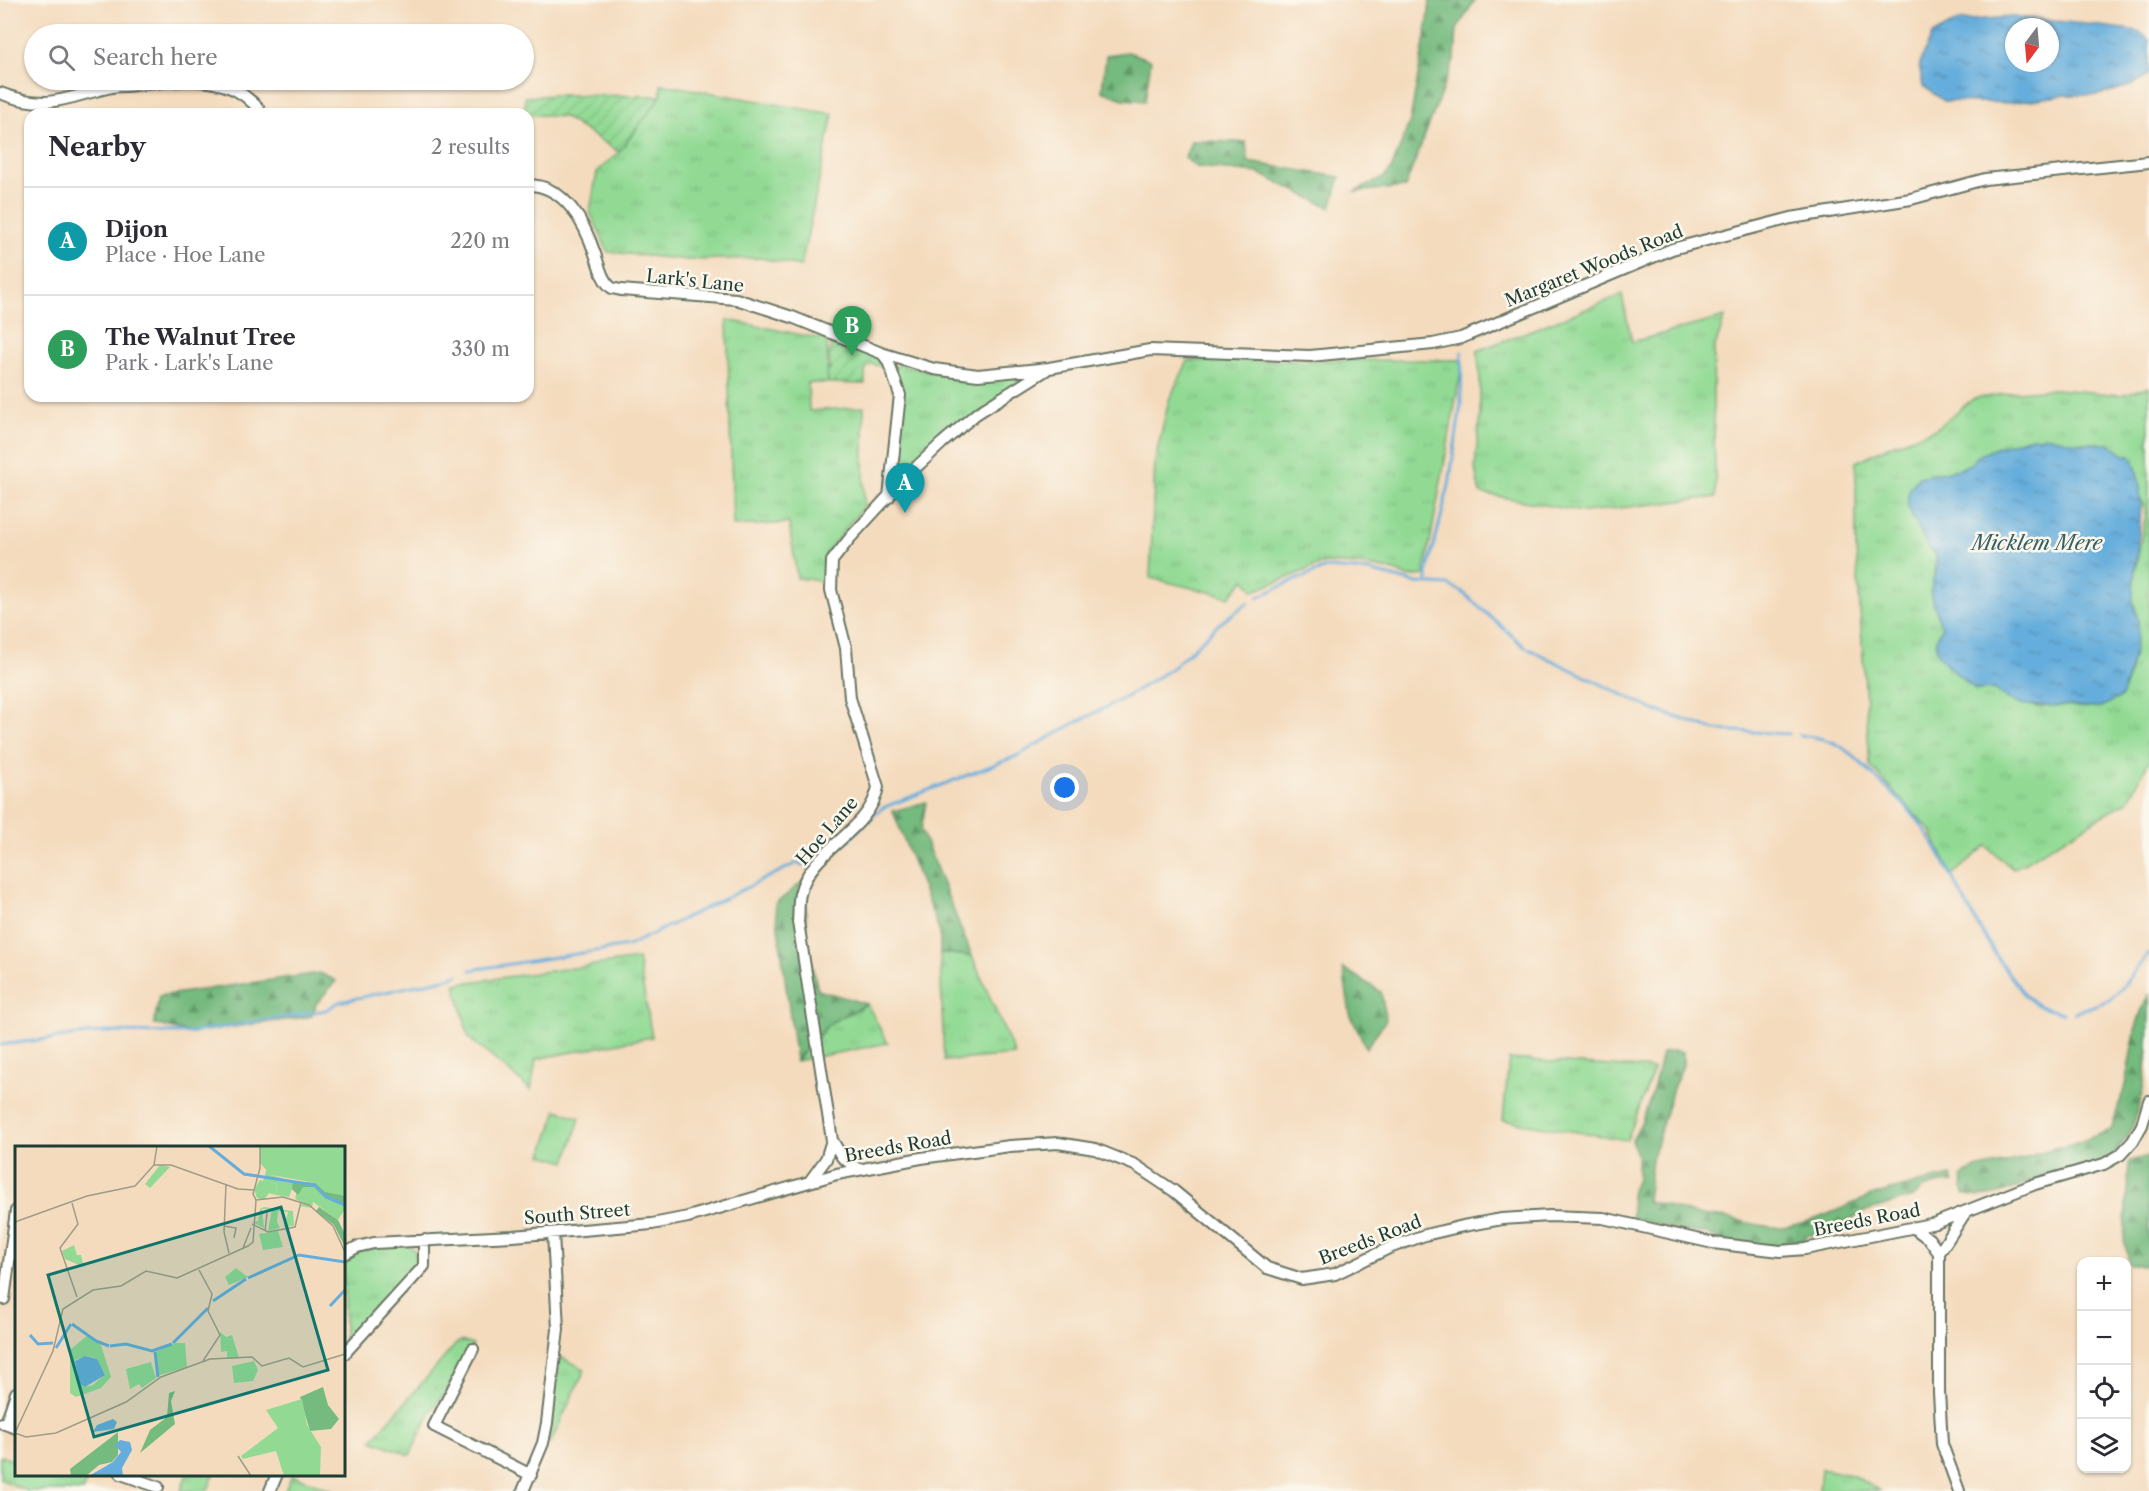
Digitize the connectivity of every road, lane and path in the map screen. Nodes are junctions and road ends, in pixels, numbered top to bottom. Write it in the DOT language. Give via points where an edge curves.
graph roads {
  1 [pos="98,90"];
  2 [pos="233,90"];
  3 [pos="0,93"];
  4 [pos="259,108"];
  5 [pos="2149,162"];
  6 [pos="534,186"];
  7 [pos="881,353"];
  8 [pos="1049,368"];
  9 [pos="889,498"];
  10 [pos="2149,1101"];
  11 [pos="832,1140"];
  12 [pos="860,1170"];
  13 [pos="810,1180"];
  14 [pos="1965,1213"];
  15 [pos="15,1217"];
  16 [pos="1914,1228"];
  17 [pos="553,1233"];
  18 [pos="424,1240"];
  19 [pos="345,1253"];
  20 [pos="1939,1253"];
  21 [pos="2,1299"];
  22 [pos="473,1349"];
  23 [pos="345,1353"];
  24 [pos="15,1396"];
  25 [pos="15,1428"];
  26 [pos="531,1475"];
  27 [pos="129,1476"];
  28 [pos="276,1476"];
  29 [pos="158,1487"];
  30 [pos="270,1491"];
  31 [pos="523,1491"];
  32 [pos="1959,1491"];
  1 -- 3 [label="street" via="45,102"];
  2 -- 4 [label="street"];
  5 -- 8 [label="street, Margaret Woods Road" via="1985,179 1911,199 1781,220 1672,249 1461,338 1433,344 1310,356 1150,350"];
  6 -- 7 [label="street, Lark's Lane" via="560,196 575,213 604,279 612,288 736,299 785,314"];
  7 -- 8 [label="street, Lark's Lane" via="934,369 978,375"];
  7 -- 9 [label="street" via="888,361 900,395"];
  8 -- 9 [label="street, Hoe Lane" via="976,414 917,466"];
  9 -- 11 [label="street, Hoe Lane" via="840,549 831,571 831,590 846,648 850,698 876,777 876,799 811,869 800,893 798,922"];
  10 -- 14 [label="street, Breeds Road" via="2142,1125 2120,1155 2104,1164 1995,1198"];
  11 -- 12 [label="street, Hoe Lane" via="842,1157"];
  11 -- 13 [label="street" via="826,1159"];
  12 -- 13 [label="street, Breeds Road"];
  12 -- 16 [label="street, Breeds Road" via="1034,1143 1095,1149 1135,1166 1174,1191 1267,1268 1302,1279 1335,1274 1425,1235 1502,1219 1603,1218 1713,1243 1780,1251"];
  13 -- 17 [label="street, South Street" via="688,1217"];
  14 -- 16 [label="street, Breeds Road"];
  14 -- 20 [label="street"];
  15 -- 21 [label="street"];
  16 -- 20 [label="street"];
  17 -- 18 [label="street, South Street"];
  17 -- 26 [label="street" via="558,1329 547,1423"];
  18 -- 19 [label="street, South Street" via="374,1243"];
  18 -- 23 [label="street" via="424,1266"];
  20 -- 32 [label="street" via="1942,1444"];
  22 -- 26 [label="street" via="434,1426"];
  24 -- 25 [label="street" via="4,1423"];
  26 -- 31 [label="street"];
  27 -- 29 [label="street"];
  28 -- 30 [label="street"];
}
